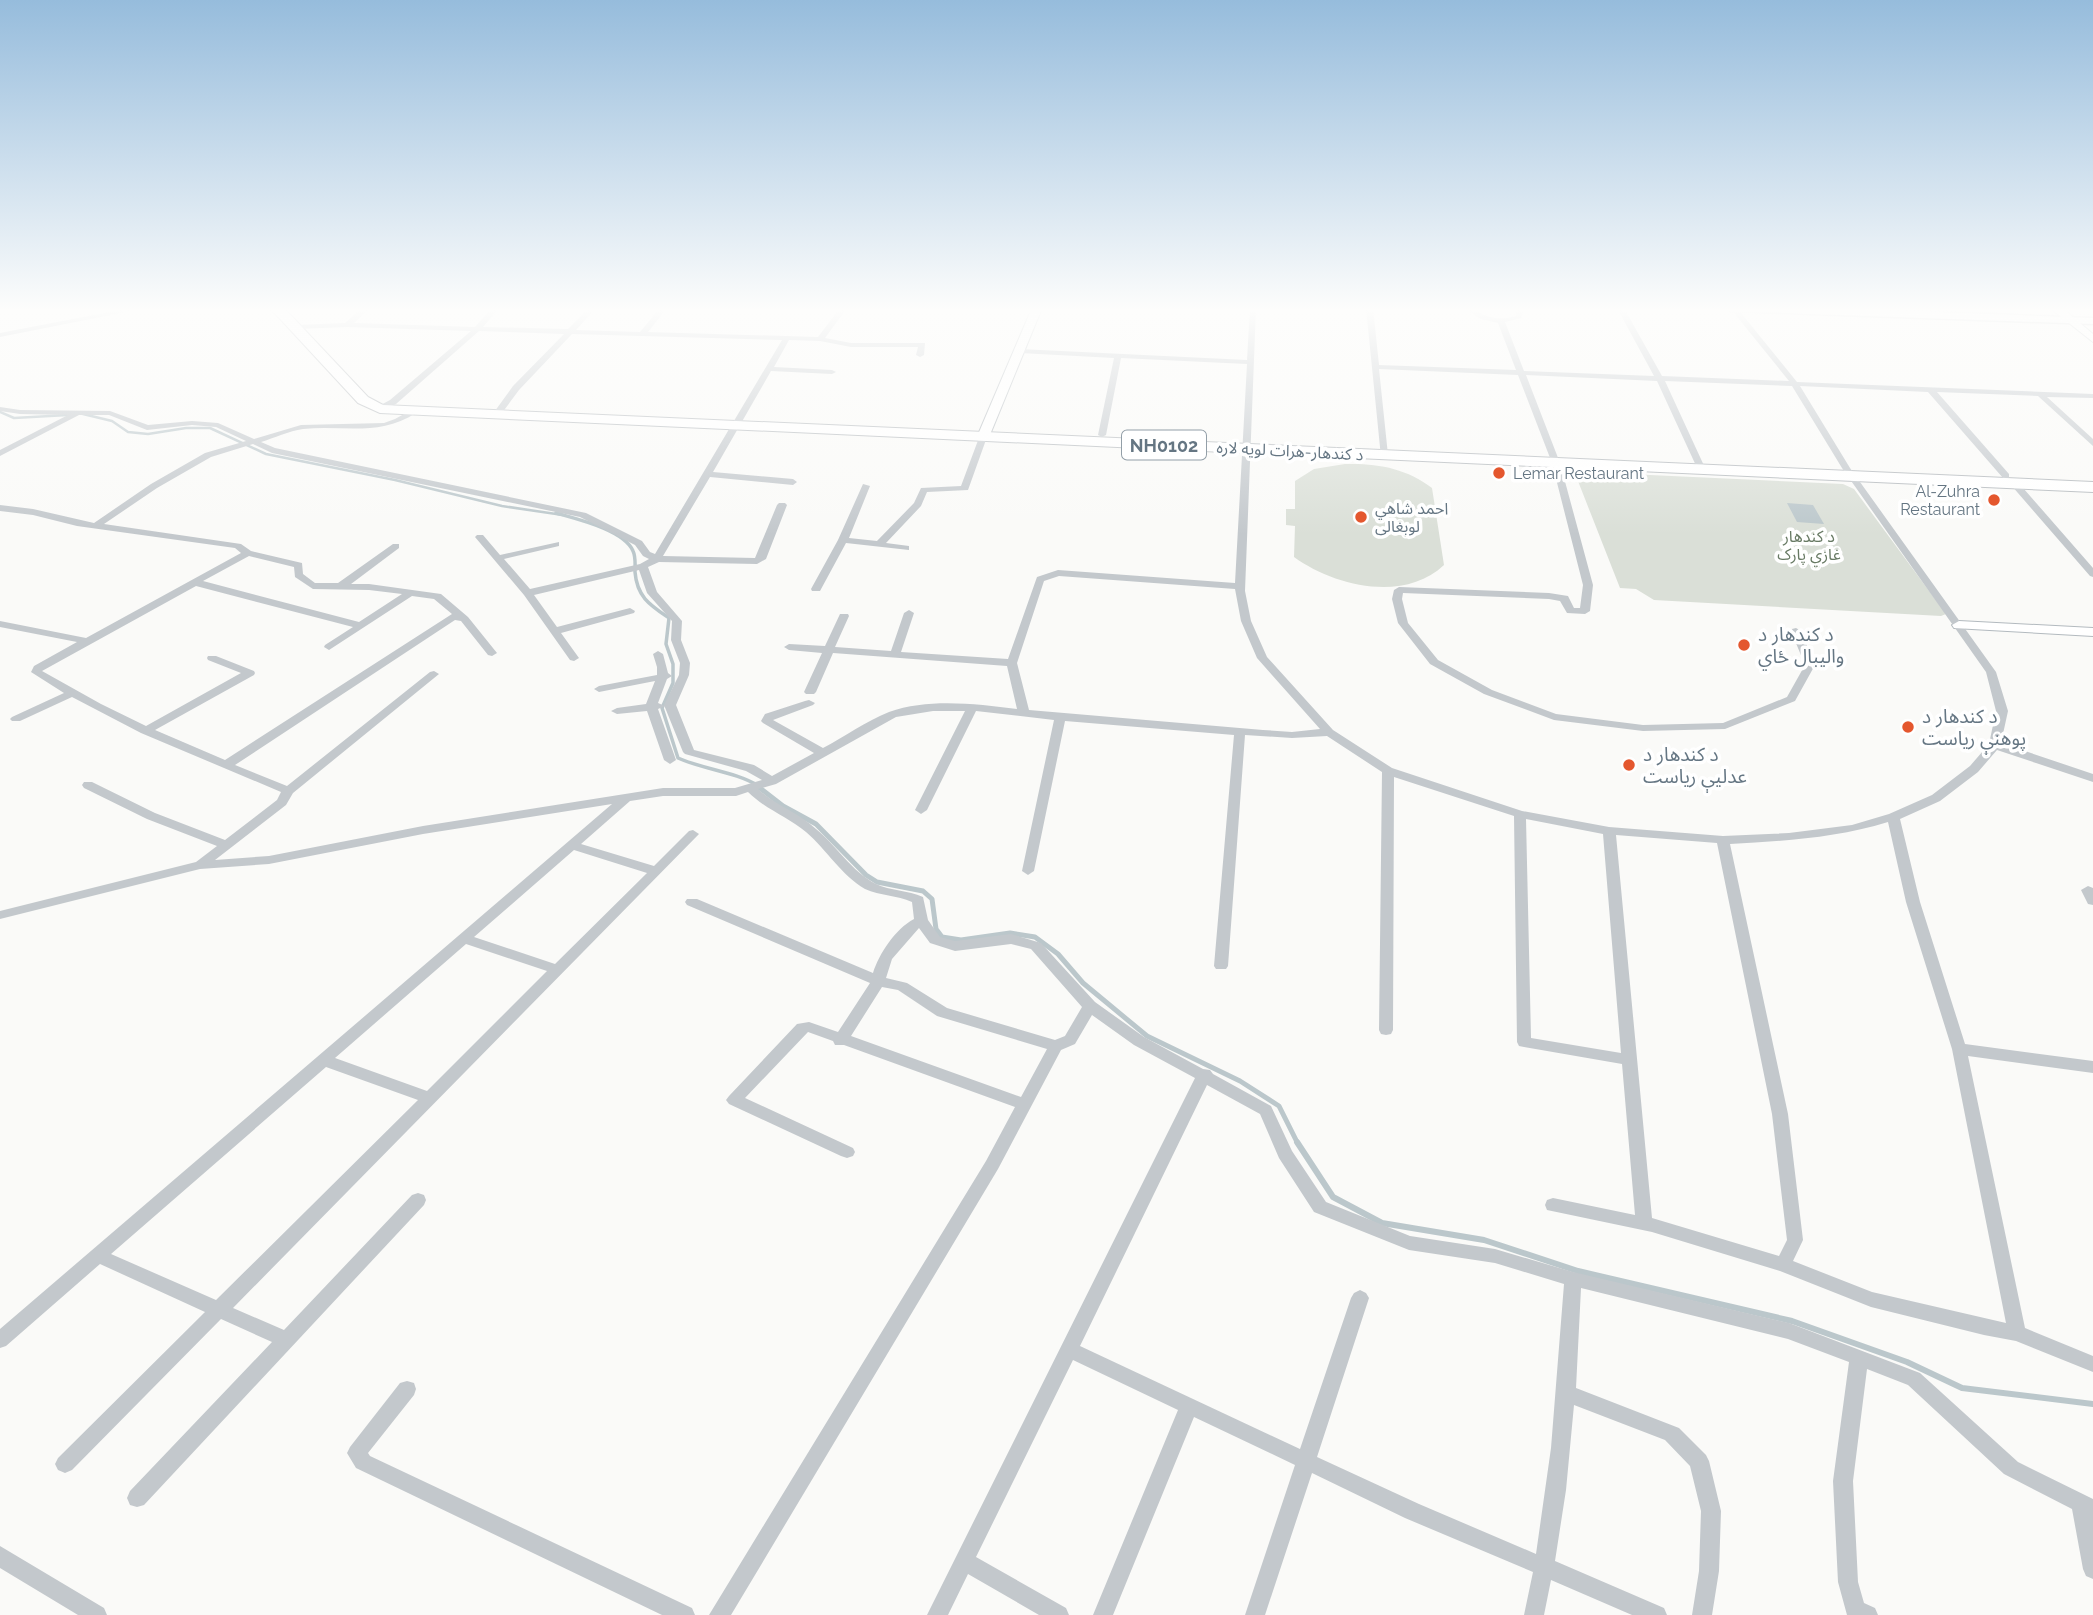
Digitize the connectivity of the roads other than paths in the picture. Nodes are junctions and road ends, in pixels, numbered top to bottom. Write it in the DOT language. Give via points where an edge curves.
graph roads {
  1 [pos="350,383"];
  2 [pos="412,383"];
  3 [pos="520,383"];
  4 [pos="759,383"];
  5 [pos="1006,383"];
  6 [pos="1112,383"];
  7 [pos="1250,383"];
  8 [pos="1377,383"];
  9 [pos="1525,383"];
  10 [pos="1662,383"];
  11 [pos="1778,383"];
  12 [pos="1795,384"];
  13 [pos="1931,390"];
  14 [pos="2040,394"];
  15 [pos="2093,396"];
  16 [pos="387,405"];
  17 [pos="0,409"];
  18 [pos="413,411"];
  19 [pos="500,412"];
  20 [pos="77,413"];
  21 [pos="737,422"];
  22 [pos="984,434"];
  23 [pos="1102,435"];
  24 [pos="251,443"];
  25 [pos="2093,443"];
  26 [pos="1246,445"];
  27 [pos="1383,451"];
  28 [pos="0,453"];
  29 [pos="1555,459"];
  30 [pos="1699,466"];
  31 [pos="1849,472"];
  32 [pos="707,474"];
  33 [pos="2011,479"];
  34 [pos="2093,480"];
  35 [pos="793,482"];
  36 [pos="866,486"];
  37 [pos="2093,487"];
  38 [pos="782,505"];
  39 [pos="0,508"];
  40 [pos="97,526"];
  41 [pos="480,537"];
  42 [pos="843,540"];
  43 [pos="881,542"];
  44 [pos="556,544"];
  45 [pos="396,546"];
  46 [pos="906,548"];
  47 [pos="248,553"];
  48 [pos="498,558"];
  49 [pos="657,559"];
  50 [pos="643,566"];
  51 [pos="2093,574"];
  52 [pos="194,582"];
  53 [pos="341,586"];
  54 [pos="1240,586"];
  55 [pos="816,589"];
  56 [pos="528,593"];
  57 [pos="408,595"];
  58 [pos="630,611"];
  59 [pos="909,613"];
  60 [pos="844,616"];
  61 [pos="462,618"];
  62 [pos="0,624"];
  63 [pos="1959,625"];
  64 [pos="361,626"];
  65 [pos="555,631"];
  66 [pos="1796,631"];
  67 [pos="2093,632"];
  68 [pos="87,640"];
  69 [pos="329,647"];
  70 [pos="789,647"];
  71 [pos="830,650"];
  72 [pos="492,653"];
  73 [pos="658,654"];
  74 [pos="895,654"];
  75 [pos="212,657"];
  76 [pos="574,658"];
  77 [pos="1012,663"];
  78 [pos="434,674"];
  79 [pos="684,675"];
  80 [pos="663,676"];
  81 [pos="598,689"];
  82 [pos="70,694"];
  83 [pos="670,705"];
  84 [pos="651,706"];
  85 [pos="971,710"];
  86 [pos="617,711"];
  87 [pos="1024,713"];
  88 [pos="1060,717"];
  89 [pos="16,719"];
  90 [pos="145,731"];
  91 [pos="1240,732"];
  92 [pos="1329,732"];
  93 [pos="1996,745"];
  94 [pos="822,753"];
  95 [pos="670,760"];
  96 [pos="226,765"];
  97 [pos="1388,771"];
  98 [pos="2093,778"];
  99 [pos="88,785"];
  100 [pos="760,786"];
  101 [pos="288,791"];
  102 [pos="626,797"];
  103 [pos="921,810"];
  104 [pos="1520,814"];
  105 [pos="1892,817"];
  106 [pos="1609,831"];
  107 [pos="693,834"];
  108 [pos="1723,840"];
  109 [pos="226,845"];
  110 [pos="574,846"];
  111 [pos="200,865"];
  112 [pos="656,871"];
  113 [pos="1028,872"];
  114 [pos="692,902"];
  115 [pos="0,915"];
  116 [pos="921,921"];
  117 [pos="466,939"];
  118 [pos="1220,966"];
  119 [pos="558,970"];
  120 [pos="878,981"];
  121 [pos="1090,1006"];
  122 [pos="1386,1030"];
  123 [pos="840,1041"];
  124 [pos="1056,1046"];
  125 [pos="1959,1049"];
  126 [pos="323,1060"];
  127 [pos="1629,1060"];
  128 [pos="2093,1068"];
  129 [pos="1205,1074"];
  130 [pos="431,1098"];
  131 [pos="1026,1105"];
  132 [pos="847,1152"];
  133 [pos="418,1200"];
  134 [pos="1553,1205"];
  135 [pos="1644,1224"];
  136 [pos="99,1256"];
  137 [pos="1783,1265"];
  138 [pos="1573,1279"];
  139 [pos="1360,1298"];
  140 [pos="219,1309"];
  141 [pos="2017,1333"];
  142 [pos="0,1340"];
  143 [pos="287,1340"];
  144 [pos="1070,1350"];
  145 [pos="1859,1358"];
  146 [pos="2093,1364"];
  147 [pos="407,1389"];
  148 [pos="1568,1394"];
  149 [pos="1189,1406"];
  150 [pos="1306,1461"];
  151 [pos="65,1464"];
  152 [pos="137,1499"];
  153 [pos="2087,1507"];
  154 [pos="0,1556"];
  155 [pos="964,1561"];
  156 [pos="1544,1569"];
  157 [pos="2093,1569"];
  158 [pos="97,1615"];
  159 [pos="685,1615"];
  160 [pos="719,1615"];
  161 [pos="937,1615"];
  162 [pos="1059,1615"];
  163 [pos="1102,1615"];
  164 [pos="1255,1615"];
  165 [pos="1534,1615"];
  166 [pos="1657,1615"];
  167 [pos="1702,1615"];
  168 [pos="1868,1615"];
  1 -- 16 [label="highway" via="363,400"];
  2 -- 16 [label="street"];
  3 -- 19 [label="street"];
  4 -- 21 [label="street"];
  5 -- 22 [label="street"];
  6 -- 23 [label="street"];
  7 -- 26 [label="street"];
  8 -- 27 [label="street"];
  9 -- 29 [label="street"];
  10 -- 30 [label="street"];
  11 -- 12 [label="street"];
  12 -- 13 [label="street"];
  12 -- 31 [label="street"];
  13 -- 14 [label="street"];
  13 -- 33 [label="street"];
  14 -- 15 [label="street"];
  14 -- 25 [label="street"];
  16 -- 18 [label="highway, د کندهار-هرات لويه لاره / NH0102"];
  16 -- 19 [label="highway, د کندهار-هرات لويه لاره / NH0102"];
  17 -- 20 [label="street"];
  18 -- 19 [label="highway, د کندهار-هرات لويه لاره / NH0102"];
  18 -- 24 [label="street" via="390,424 309,425"];
  19 -- 21 [label="highway, د کندهار-هرات لويه لاره / NH0102"];
  20 -- 24 [label="street" via="110,414 147,428 208,423"];
  20 -- 28 [label="street"];
  21 -- 22 [label="highway, د کندهار-هرات لويه لاره / NH0102"];
  21 -- 32 [label="street"];
  22 -- 23 [label="highway, د کندهار-هرات لويه لاره / NH0102"];
  22 -- 26 [label="highway, د کندهار-هرات لويه لاره / NH0102"];
  22 -- 43 [label="street" via="965,488 924,490 918,504"];
  23 -- 26 [label="highway, د کندهار-هرات لويه لاره / NH0102"];
  24 -- 40 [label="street" via="179,471"];
  24 -- 49 [label="street" via="583,515 639,542 646,554"];
  26 -- 27 [label="highway, د کندهار-هرات لويه لاره / NH0102"];
  26 -- 54 [label="street"];
  27 -- 29 [label="highway, د کندهار-هرات لويه لاره / NH0102"];
  29 -- 30 [label="highway, د کندهار-هرات لويه لاره / NH0102"];
  29 -- 66 [label="street" via="1588,585 1585,611 1571,611 1564,598 1549,596 1399,590 1402,623 1434,663 1488,692 1554,717 1643,728 1725,726 1791,699 1810,666"];
  30 -- 31 [label="highway, د کندهار-هرات لويه لاره / NH0102"];
  31 -- 33 [label="highway, د کندهار-هرات لويه لاره / NH0102"];
  31 -- 63 [label="street"];
  32 -- 35 [label="street"];
  32 -- 49 [label="street"];
  33 -- 34 [label="highway, د کندهار-هرات لويه لاره"];
  33 -- 37 [label="highway, د کندهار-هرات لويه لاره / NH0102"];
  33 -- 51 [label="street"];
  36 -- 42 [label="street"];
  38 -- 49 [label="street" via="758,561"];
  39 -- 40 [label="street"];
  40 -- 47 [label="street" via="238,546"];
  41 -- 48 [label="street"];
  42 -- 43 [label="street"];
  42 -- 55 [label="street"];
  43 -- 46 [label="street"];
  44 -- 48 [label="street"];
  45 -- 53 [label="street"];
  47 -- 52 [label="street"];
  47 -- 53 [label="street" via="299,565 298,575 313,586"];
  48 -- 56 [label="street"];
  49 -- 50 [label="street"];
  50 -- 56 [label="street"];
  50 -- 79 [label="street" via="652,593 677,621"];
  52 -- 64 [label="street"];
  52 -- 68 [label="street"];
  53 -- 61 [label="street" via="437,596"];
  54 -- 77 [label="street" via="1047,575 1040,579"];
  54 -- 92 [label="street" via="1247,621 1262,658"];
  56 -- 65 [label="street"];
  57 -- 64 [label="street"];
  58 -- 65 [label="street"];
  59 -- 74 [label="street"];
  60 -- 71 [label="street"];
  61 -- 72 [label="street"];
  61 -- 96 [label="street" via="453,617"];
  62 -- 68 [label="street"];
  63 -- 67 [label="street"];
  63 -- 93 [label="street" via="1991,672 2002,711"];
  64 -- 69 [label="street"];
  65 -- 76 [label="street"];
  68 -- 82 [label="street" via="36,672"];
  70 -- 71 [label="street"];
  71 -- 74 [label="street"];
  71 -- 94 [label="street" via="809,697 767,721"];
  73 -- 80 [label="street"];
  74 -- 77 [label="street"];
  75 -- 90 [label="street" via="250,673"];
  77 -- 87 [label="street"];
  78 -- 101 [label="street"];
  79 -- 80 [label="street"];
  79 -- 83 [label="street"];
  80 -- 81 [label="street"];
  80 -- 84 [label="street"];
  82 -- 89 [label="street"];
  82 -- 90 [label="street"];
  83 -- 84 [label="street"];
  83 -- 100 [label="street" via="689,752 750,768"];
  84 -- 86 [label="street"];
  84 -- 95 [label="street"];
  85 -- 87 [label="street"];
  85 -- 94 [label="street" via="911,709"];
  85 -- 103 [label="street"];
  87 -- 88 [label="street"];
  88 -- 91 [label="street"];
  88 -- 113 [label="street"];
  90 -- 96 [label="street"];
  91 -- 92 [label="street"];
  91 -- 118 [label="street"];
  92 -- 97 [label="street"];
  93 -- 98 [label="street"];
  93 -- 105 [label="street" via="1936,798"];
  94 -- 100 [label="street"];
  96 -- 101 [label="street"];
  97 -- 104 [label="street"];
  97 -- 122 [label="street"];
  99 -- 109 [label="street" via="150,817"];
  100 -- 102 [label="street" via="736,792"];
  100 -- 116 [label="street" via="762,801 811,830 852,872 873,887 908,893 918,900"];
  101 -- 109 [label="street" via="282,802"];
  102 -- 110 [label="street"];
  102 -- 111 [label="street" via="269,860"];
  104 -- 106 [label="street"];
  104 -- 127 [label="street" via="1524,1042"];
  105 -- 108 [label="street" via="1853,829"];
  105 -- 125 [label="street"];
  106 -- 108 [label="street"];
  106 -- 127 [label="street"];
  107 -- 112 [label="street"];
  108 -- 137 [label="street" via="1780,1114 1795,1240"];
  109 -- 111 [label="street"];
  110 -- 112 [label="street"];
  110 -- 117 [label="street"];
  111 -- 115 [label="street"];
  112 -- 119 [label="street"];
  114 -- 120 [label="street"];
  116 -- 120 [label="street" via="886,958"];
  116 -- 121 [label="street" via="935,940 955,946 1011,939 1036,946"];
  117 -- 119 [label="street"];
  117 -- 126 [label="street"];
  119 -- 130 [label="street"];
  120 -- 123 [label="street"];
  120 -- 124 [label="street" via="902,986 942,1012"];
  121 -- 124 [label="street" via="1070,1040"];
  121 -- 129 [label="street" via="1139,1041"];
  123 -- 131 [label="street"];
  123 -- 132 [label="street" via="802,1028 734,1100"];
  124 -- 131 [label="street"];
  125 -- 128 [label="street"];
  125 -- 141 [label="street"];
  126 -- 130 [label="street"];
  126 -- 136 [label="street"];
  127 -- 135 [label="street"];
  129 -- 138 [label="street" via="1266,1110 1285,1154 1321,1208 1409,1243 1495,1255"];
  129 -- 144 [label="street"];
  130 -- 140 [label="street"];
  131 -- 160 [label="street"];
  133 -- 143 [label="street"];
  134 -- 135 [label="street"];
  135 -- 137 [label="street"];
  136 -- 140 [label="street"];
  136 -- 142 [label="street"];
  137 -- 141 [label="street" via="1871,1299"];
  138 -- 145 [label="street" via="1789,1331"];
  138 -- 148 [label="street"];
  139 -- 150 [label="street"];
  140 -- 143 [label="street"];
  140 -- 151 [label="street"];
  141 -- 146 [label="street"];
  143 -- 152 [label="street"];
  144 -- 149 [label="street"];
  144 -- 155 [label="street"];
  145 -- 153 [label="street" via="1914,1380 2011,1468"];
  145 -- 168 [label="street" via="1843,1480 1848,1582 1856,1611"];
  147 -- 159 [label="street" via="357,1453 363,1462"];
  148 -- 156 [label="street"];
  148 -- 167 [label="street" via="1672,1434 1699,1461 1711,1511"];
  149 -- 150 [label="street"];
  149 -- 163 [label="street"];
  150 -- 156 [label="street"];
  150 -- 164 [label="street"];
  153 -- 157 [label="street"];
  154 -- 158 [label="street"];
  155 -- 161 [label="street"];
  155 -- 162 [label="street"];
  156 -- 165 [label="street"];
  156 -- 166 [label="street"];
}
